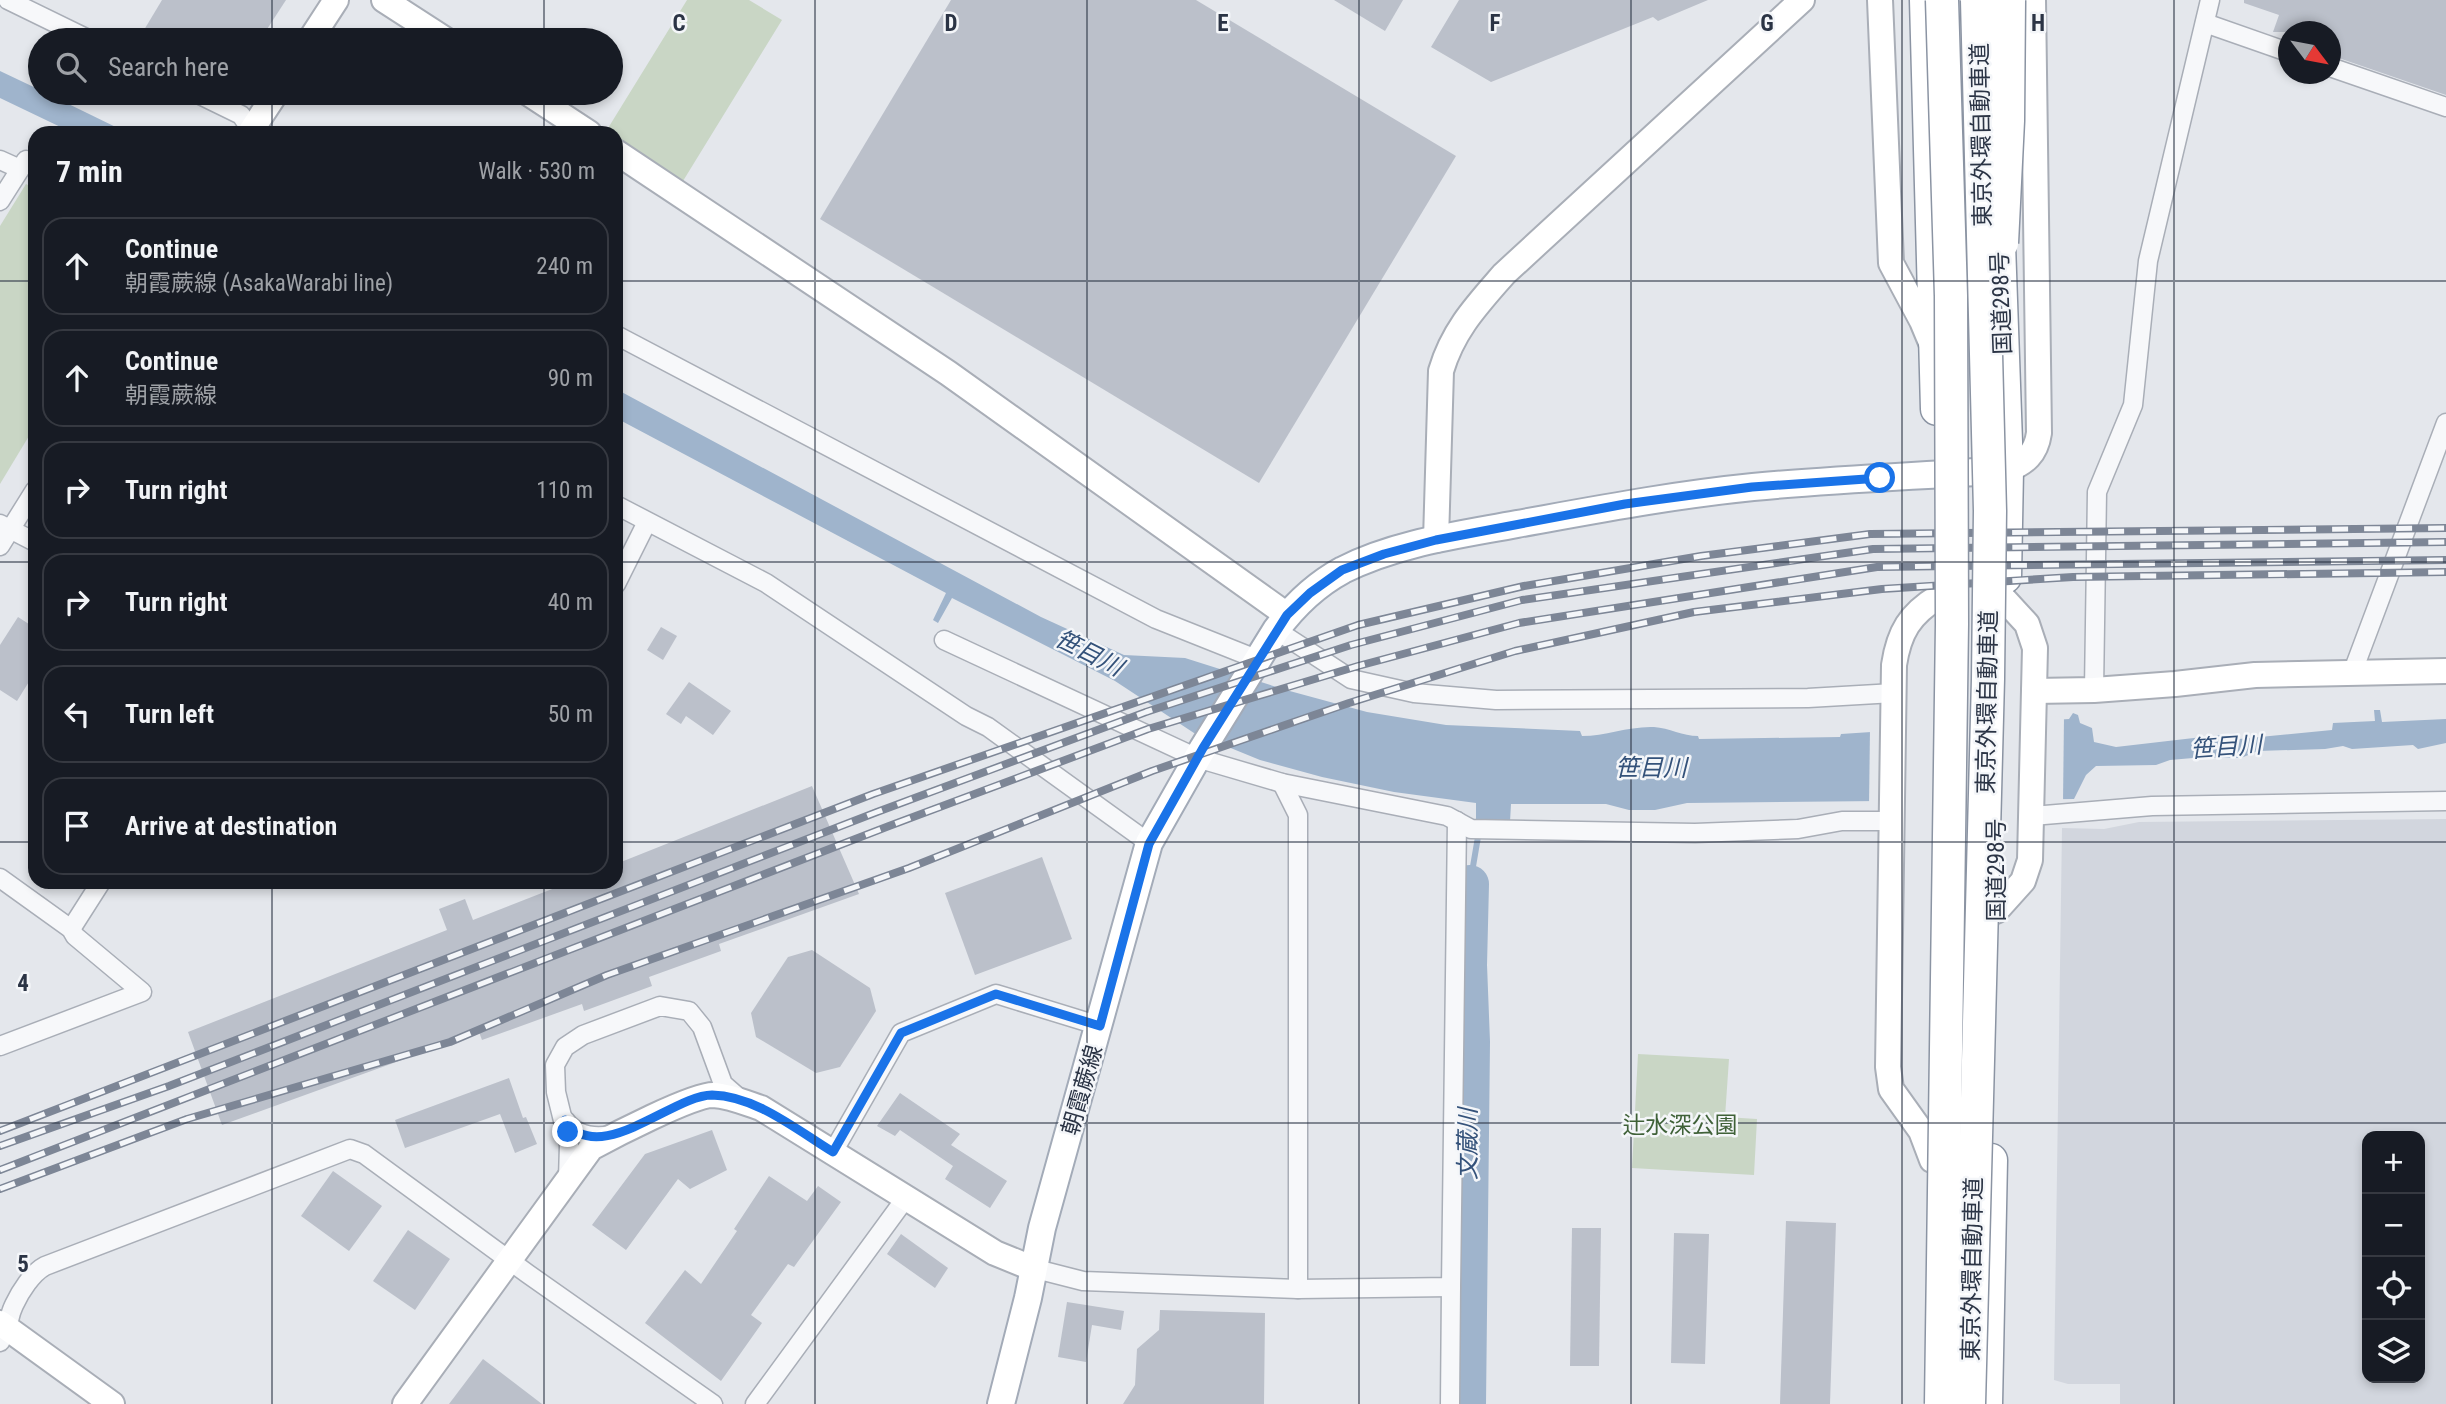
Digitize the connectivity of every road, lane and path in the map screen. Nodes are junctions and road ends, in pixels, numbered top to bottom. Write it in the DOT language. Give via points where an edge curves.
graph roads {
  1 [pos="8,0"];
  2 [pos="336,0"];
  3 [pos="384,0"];
  4 [pos="1802,0"];
  5 [pos="1923,0"];
  6 [pos="1942,0"];
  7 [pos="1978,0"];
  8 [pos="1993,0"];
  9 [pos="2009,0"];
  10 [pos="2033,0"];
  11 [pos="2210,0"];
  12 [pos="1878,1"];
  13 [pos="2205,23"];
  14 [pos="65,28"];
  15 [pos="318,28"];
  16 [pos="427,28"];
  17 [pos="2278,49"];
  18 [pos="2341,70"];
  19 [pos="221,105"];
  20 [pos="269,105"];
  21 [pos="546,105"];
  22 [pos="2446,107"];
  23 [pos="248,126"];
  24 [pos="256,126"];
  25 [pos="578,126"];
  26 [pos="623,157"];
  27 [pos="0,160"];
  28 [pos="0,201"];
  29 [pos="1951,296"];
  30 [pos="623,339"];
  31 [pos="1935,352"];
  32 [pos="2446,423"];
  33 [pos="2007,470"];
  34 [pos="1938,475"];
  35 [pos="28,499"];
  36 [pos="623,509"];
  37 [pos="1990,511"];
  38 [pos="647,522"];
  39 [pos="5,527"];
  40 [pos="28,538"];
  41 [pos="1436,540"];
  42 [pos="0,546"];
  43 [pos="623,570"];
  44 [pos="1938,597"];
  45 [pos="2004,598"];
  46 [pos="1282,622"];
  47 [pos="944,640"];
  48 [pos="1255,668"];
  49 [pos="2353,671"];
  50 [pos="2446,671"];
  51 [pos="2094,690"];
  52 [pos="2034,701"];
  53 [pos="1893,702"];
  54 [pos="1200,753"];
  55 [pos="1282,783"];
  56 [pos="2446,801"];
  57 [pos="2031,812"];
  58 [pos="1892,816"];
  59 [pos="1457,821"];
  60 [pos="1149,844"];
  61 [pos="0,878"];
  62 [pos="97,889"];
  63 [pos="1996,911"];
  64 [pos="71,929"];
  65 [pos="1100,1026"];
  66 [pos="0,1046"];
  67 [pos="745,1102"];
  68 [pos="565,1120"];
  69 [pos="620,1133"];
  70 [pos="833,1152"];
  71 [pos="1932,1160"];
  72 [pos="568,1179"];
  73 [pos="905,1199"];
  74 [pos="509,1260"];
  75 [pos="1032,1268"];
  76 [pos="1451,1287"];
  77 [pos="1298,1289"];
  78 [pos="3,1331"];
  79 [pos="112,1404"];
  80 [pos="405,1404"];
  81 [pos="713,1404"];
  82 [pos="755,1404"];
  83 [pos="1001,1404"];
  84 [pos="1450,1404"];
  85 [pos="1926,1404"];
  86 [pos="1941,1404"];
  87 [pos="1969,1404"];
  88 [pos="1986,1404"];
  1 -- 14 [label="street"];
  2 -- 15 [label="street"];
  3 -- 16 [label="street"];
  4 -- 41 [label="street" via="1504,274 1467,317 1448,347 1441,371"];
  5 -- 29 [label="highway, bridge"];
  5 -- 31 [label="highway"];
  6 -- 29 [label="highway, 東京外環自動車道, bridge"];
  7 -- 37 [label="highway, 東京外環自動車道, bridge"];
  8 -- 33 [label="highway, 国道298号"];
  9 -- 37 [label="highway, bridge"];
  10 -- 33 [label="street" via="2039,433 2029,458"];
  11 -- 13 [label="street"];
  12 -- 31 [label="street" via="1891,263"];
  13 -- 17 [label="street"];
  13 -- 51 [label="street" via="2148,261 2133,405 2097,492"];
  18 -- 22 [label="street"];
  19 -- 23 [label="street" via="242,115"];
  20 -- 24 [label="street"];
  21 -- 25 [label="street"];
  26 -- 46 [label="street" via="948,373"];
  27 -- 28 [label="street" via="23,165"];
  29 -- 86 [label="highway, 東京外環自動車道, bridge" via="1952,624"];
  30 -- 48 [label="street"];
  31 -- 34 [label="highway"];
  32 -- 49 [label="street"];
  33 -- 34 [label="main road, 朝霞蕨線"];
  33 -- 45 [label="highway, 国道298号"];
  34 -- 41 [label="main road, 朝霞蕨線" via="1739,489 1625,504"];
  34 -- 44 [label="highway"];
  35 -- 39 [label="street"];
  36 -- 38 [label="street"];
  37 -- 87 [label="highway, 東京外環自動車道, bridge"];
  38 -- 43 [label="street"];
  38 -- 60 [label="street" via="766,583 988,727"];
  39 -- 40 [label="street"];
  39 -- 42 [label="street"];
  41 -- 46 [label="main road, 朝霞蕨線" via="1342,570 1310,593"];
  44 -- 53 [label="street" via="1920,608 1897,645"];
  44 -- 71 [label="highway"];
  45 -- 52 [label="street" via="2027,624 2035,648"];
  45 -- 63 [label="highway, 国道298号"];
  46 -- 48 [label="main road, 朝霞蕨線"];
  46 -- 53 [label="street" via="1351,679 1414,693 1496,701 1808,698"];
  47 -- 54 [label="street"];
  48 -- 54 [label="main road, 朝霞蕨線"];
  49 -- 50 [label="street"];
  49 -- 51 [label="street"];
  51 -- 52 [label="street"];
  52 -- 57 [label="street"];
  53 -- 58 [label="street"];
  54 -- 55 [label="street"];
  54 -- 60 [label="main road, 朝霞蕨線"];
  55 -- 59 [label="street"];
  55 -- 77 [label="street" via="1298,815"];
  56 -- 57 [label="street"];
  57 -- 63 [label="street" via="2030,860 2023,881"];
  58 -- 59 [label="street" via="1798,829 1695,833 1471,828"];
  58 -- 71 [label="street" via="1888,1067 1891,1089 1921,1131"];
  59 -- 76 [label="street"];
  60 -- 65 [label="main road, 朝霞蕨線"];
  61 -- 64 [label="street"];
  62 -- 64 [label="street"];
  63 -- 88 [label="highway, 国道298号"];
  64 -- 66 [label="street" via="142,992"];
  65 -- 70 [label="street" via="996,994 901,1033"];
  65 -- 75 [label="main road, 朝霞蕨線"];
  67 -- 68 [label="street" via="723,1084 697,1019 689,1011 660,1006 583,1035 565,1047 554,1077"];
  67 -- 69 [label="street" via="710,1095"];
  67 -- 70 [label="street"];
  68 -- 69 [label="street" via="573,1130 589,1136"];
  68 -- 72 [label="street"];
  69 -- 72 [label="street" via="591,1148"];
  70 -- 73 [label="street"];
  71 -- 85 [label="highway"];
  72 -- 74 [label="street"];
  73 -- 75 [label="street" via="995,1253"];
  73 -- 82 [label="street"];
  74 -- 78 [label="street" via="351,1149 45,1266 13,1307"];
  74 -- 80 [label="street"];
  74 -- 81 [label="street"];
  75 -- 77 [label="street" via="1083,1281"];
  75 -- 83 [label="main road, 朝霞蕨線"];
  76 -- 77 [label="street"];
  76 -- 84 [label="street"];
  78 -- 79 [label="street"];
}
